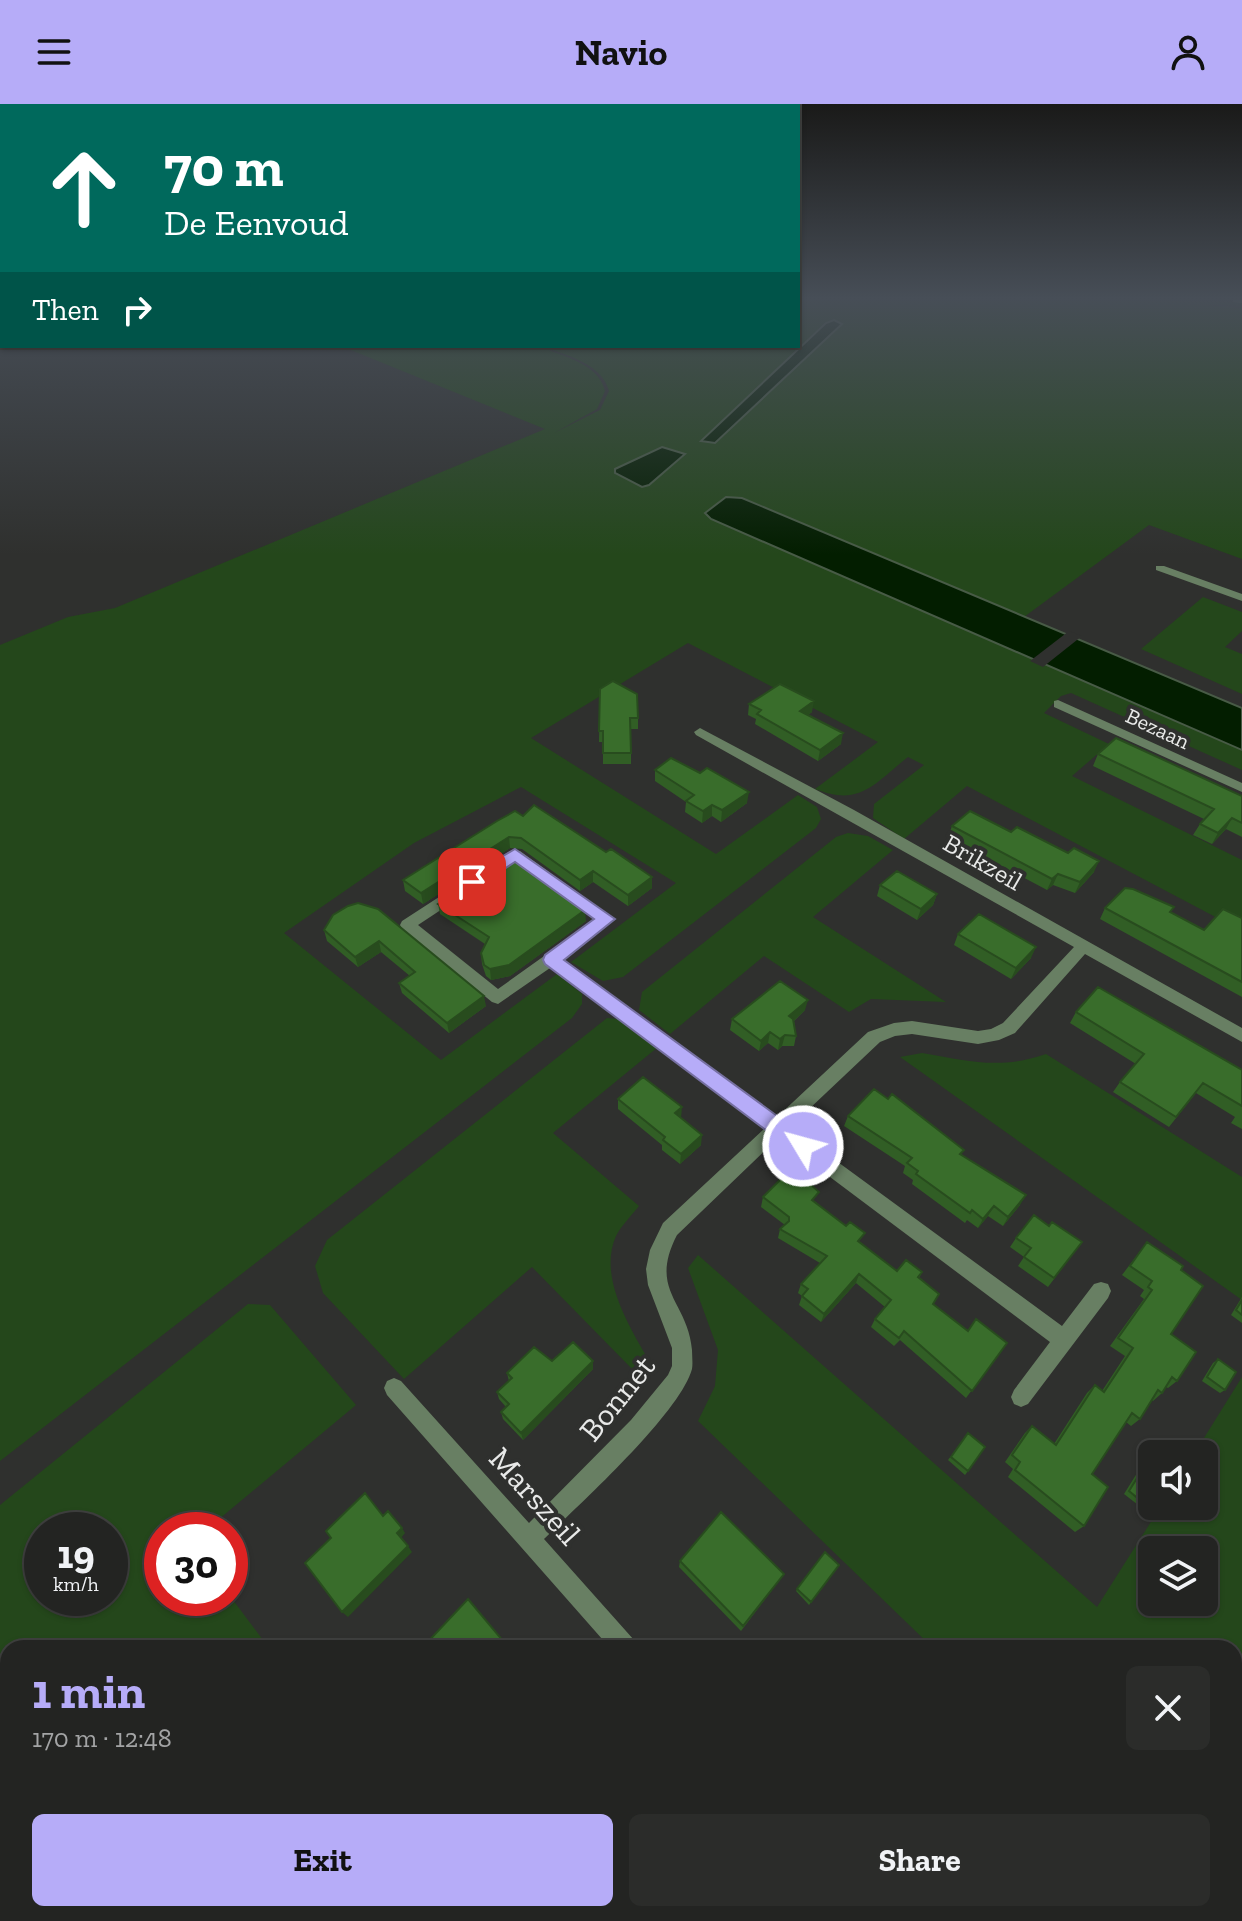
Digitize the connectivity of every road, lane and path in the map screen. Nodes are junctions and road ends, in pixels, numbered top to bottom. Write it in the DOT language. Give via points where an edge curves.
graph roads {
  1 [pos="1160,568"];
  2 [pos="1242,598"];
  3 [pos="1058,704"];
  4 [pos="700,732"];
  5 [pos="1242,788"];
  6 [pos="1083,947"];
  7 [pos="551,960"];
  8 [pos="1242,1036"];
  9 [pos="779,1128"];
  10 [pos="1101,1291"];
  11 [pos="1064,1340"];
  12 [pos="394,1388"];
  13 [pos="1021,1397"];
  14 [pos="529,1539"];
  15 [pos="619,1640"];
  1 -- 2 [label="street"];
  3 -- 5 [label="street, Bezaan"];
  4 -- 6 [label="street, Brikzeil"];
  6 -- 8 [label="street, Brikzeil"];
  6 -- 9 [label="street, Bonnet" via="997,1036 985,1039 920,1026 893,1027 874,1037"];
  7 -- 7 [label="street" via="606,919 515,854 407,925 498,998"];
  7 -- 9 [label="street"];
  9 -- 11 [label="street"];
  9 -- 14 [label="street, Bonnet" via="661,1243 654,1263 681,1343 682,1369 642,1424"];
  10 -- 11 [label="street"];
  11 -- 13 [label="street"];
  12 -- 14 [label="street, Marszeil"];
  14 -- 15 [label="street, Marszeil"];
}
